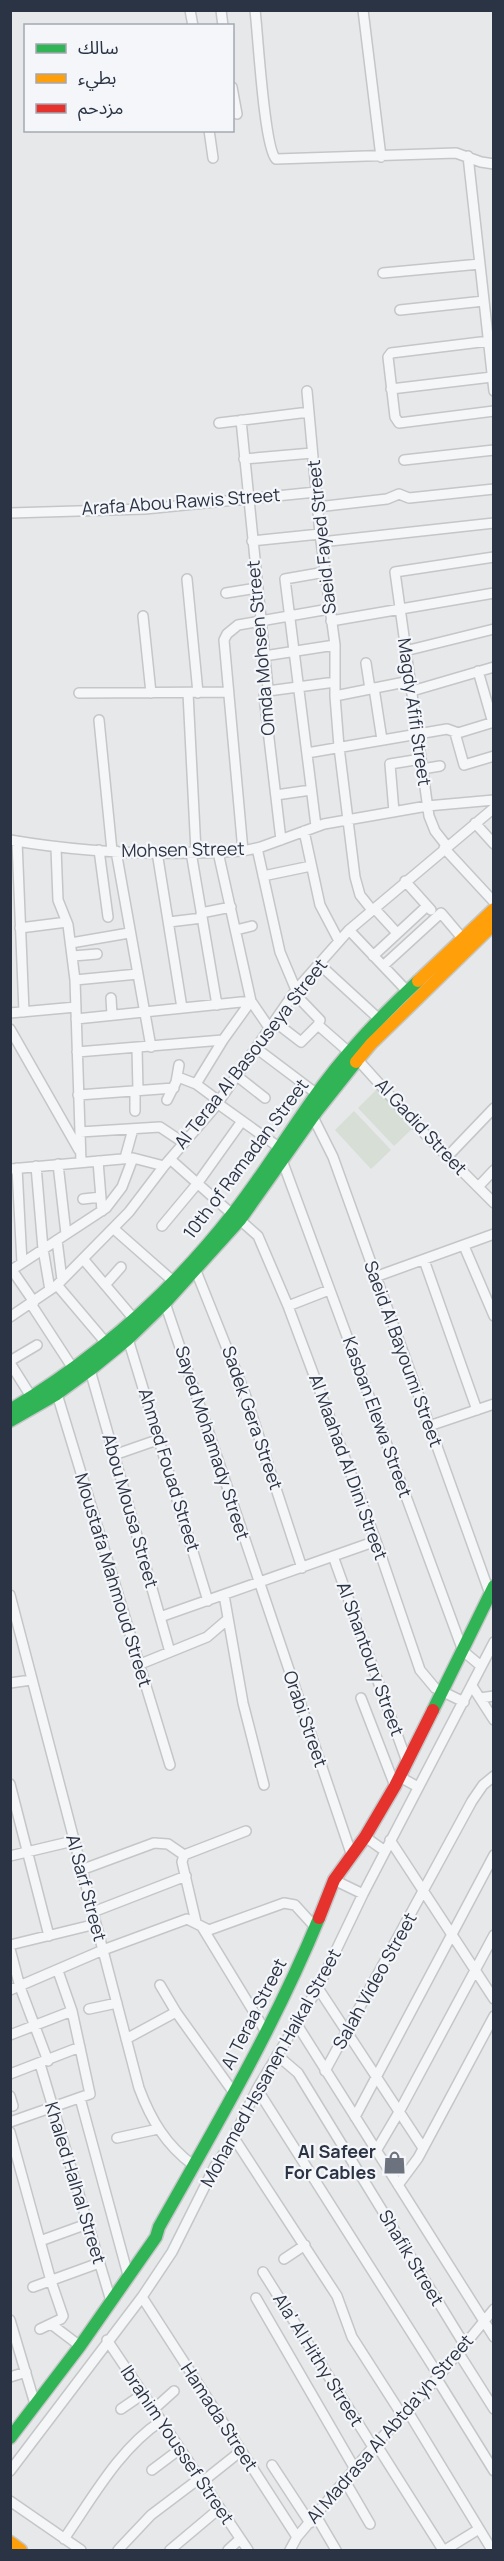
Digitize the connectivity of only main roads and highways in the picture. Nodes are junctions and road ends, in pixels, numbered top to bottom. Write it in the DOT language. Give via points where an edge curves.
graph roads {
  1 [pos="494,909"];
  2 [pos="494,924"];
  3 [pos="480,930"];
  4 [pos="353,1056"];
  5 [pos="281,1154"];
  6 [pos="236,1217"];
  7 [pos="10,1410"];
  8 [pos="10,1421"];
  9 [pos="492,1590"];
  10 [pos="10,2438"];
  11 [pos="10,2542"];
  12 [pos="21,2550"];
  1 -- 3 [label="main road, 10th of Ramadan Street"];
  2 -- 3 [label="main road, 10th of Ramadan Street"];
  3 -- 4 [label="main road, 10th of Ramadan Street"];
  3 -- 4 [label="main road, 10th of Ramadan Street" via="463,939 379,1019"];
  4 -- 5 [label="main road, 10th of Ramadan Street" via="313,1117"];
  4 -- 5 [label="main road, 10th of Ramadan Street" via="317,1094"];
  5 -- 6 [label="main road, 10th of Ramadan Street"];
  6 -- 7 [label="main road, 10th of Ramadan Street" via="107,1344"];
  6 -- 8 [label="main road, 10th of Ramadan Street" via="196,1271 128,1339 57,1394"];
  9 -- 10 [label="main road, Al Teraa Street" via="397,1781 334,1880 300,1964 156,2237"];
  11 -- 12 [label="main road"];
}
